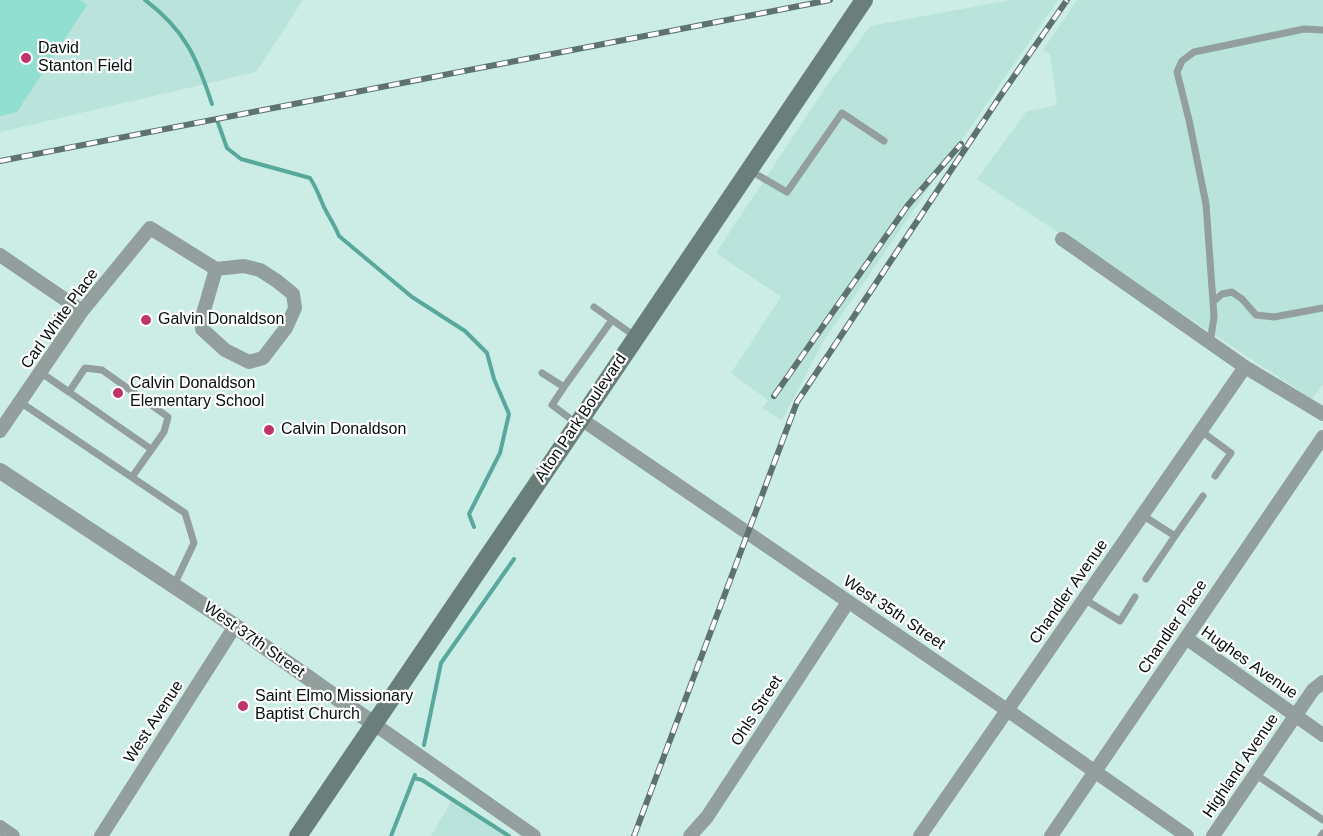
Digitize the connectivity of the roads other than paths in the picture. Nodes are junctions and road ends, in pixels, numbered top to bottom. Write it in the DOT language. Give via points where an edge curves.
graph roads {
  1 [pos="864,0"];
  2 [pos="1323,30"];
  3 [pos="884,141"];
  4 [pos="749,170"];
  5 [pos="1062,239"];
  6 [pos="0,255"];
  7 [pos="216,269"];
  8 [pos="1213,302"];
  9 [pos="594,307"];
  10 [pos="1323,308"];
  11 [pos="82,311"];
  12 [pos="612,320"];
  13 [pos="636,337"];
  14 [pos="1210,343"];
  15 [pos="1245,367"];
  16 [pos="40,372"];
  17 [pos="542,373"];
  18 [pos="564,387"];
  19 [pos="69,392"];
  20 [pos="20,402"];
  21 [pos="1323,414"];
  22 [pos="580,422"];
  23 [pos="0,431"];
  24 [pos="1201,431"];
  25 [pos="1323,437"];
  26 [pos="151,449"];
  27 [pos="0,471"];
  28 [pos="1215,476"];
  29 [pos="132,477"];
  30 [pos="1203,496"];
  31 [pos="1142,515"];
  32 [pos="1175,536"];
  33 [pos="1146,579"];
  34 [pos="174,585"];
  35 [pos="1135,597"];
  36 [pos="1084,599"];
  37 [pos="848,602"];
  38 [pos="235,626"];
  39 [pos="1186,638"];
  40 [pos="1323,682"];
  41 [pos="1007,710"];
  42 [pos="1296,715"];
  43 [pos="374,724"];
  44 [pos="1323,735"];
  45 [pos="1095,772"];
  46 [pos="1255,774"];
  47 [pos="1323,820"];
  48 [pos="0,827"];
  49 [pos="13,836"];
  50 [pos="101,836"];
  51 [pos="298,836"];
  52 [pos="534,836"];
  53 [pos="690,836"];
  54 [pos="920,836"];
  55 [pos="1051,836"];
  56 [pos="1187,836"];
  57 [pos="1213,836"];
  1 -- 4 [label="main road, Alton Park Boulevard"];
  2 -- 8 [label="lane" via="1304,29 1194,52 1182,61 1177,72 1206,204"];
  3 -- 4 [label="lane" via="842,113 787,192"];
  4 -- 13 [label="main road, Alton Park Boulevard"];
  5 -- 14 [label="street"];
  6 -- 11 [label="street"];
  7 -- 7 [label="street" via="202,314 202,329 225,350 249,362 263,358 286,328 295,308 293,294 260,270 244,266"];
  7 -- 11 [label="street, Carl White Place" via="150,228"];
  8 -- 10 [label="lane" via="1232,292 1256,315 1274,317"];
  8 -- 14 [label="lane"];
  9 -- 12 [label="lane"];
  11 -- 16 [label="street, Carl White Place"];
  12 -- 13 [label="lane"];
  12 -- 18 [label="lane"];
  13 -- 22 [label="main road, Alton Park Boulevard"];
  14 -- 15 [label="street"];
  15 -- 21 [label="street"];
  15 -- 24 [label="street, Chandler Avenue"];
  16 -- 19 [label="lane"];
  16 -- 20 [label="street, Carl White Place"];
  17 -- 18 [label="lane"];
  18 -- 22 [label="lane" via="552,405"];
  19 -- 26 [label="lane"];
  19 -- 26 [label="lane" via="85,368 102,370 168,417 164,432"];
  20 -- 23 [label="street, Carl White Place"];
  20 -- 29 [label="lane"];
  22 -- 37 [label="street, West 35th Street"];
  22 -- 43 [label="main road, Alton Park Boulevard"];
  24 -- 28 [label="lane" via="1231,453"];
  24 -- 31 [label="street, Chandler Avenue"];
  25 -- 39 [label="street, Chandler Place"];
  26 -- 29 [label="lane"];
  27 -- 34 [label="street, West 37th Street"];
  29 -- 34 [label="lane" via="184,513 194,543"];
  30 -- 32 [label="lane"];
  31 -- 32 [label="lane"];
  31 -- 36 [label="street, Chandler Avenue"];
  32 -- 33 [label="lane"];
  34 -- 38 [label="street, West 37th Street"];
  35 -- 36 [label="lane" via="1120,621"];
  36 -- 41 [label="street, Chandler Avenue"];
  37 -- 41 [label="street, West 35th Street"];
  37 -- 53 [label="street, Ohls Street" via="707,817"];
  38 -- 43 [label="street, West 37th Street"];
  38 -- 50 [label="street, West Avenue"];
  39 -- 42 [label="street, Hughes Avenue"];
  39 -- 45 [label="street, Chandler Place"];
  40 -- 42 [label="street, Highland Avenue"];
  41 -- 45 [label="street, West 35th Street"];
  41 -- 54 [label="street, Chandler Avenue"];
  42 -- 44 [label="street, Hughes Avenue"];
  42 -- 46 [label="street, Highland Avenue"];
  43 -- 51 [label="main road, Alton Park Boulevard"];
  43 -- 52 [label="street, West 37th Street"];
  45 -- 55 [label="street, Chandler Place"];
  45 -- 56 [label="street, West 35th Street"];
  46 -- 47 [label="lane"];
  46 -- 57 [label="street, Highland Avenue"];
  48 -- 49 [label="street"];
}
